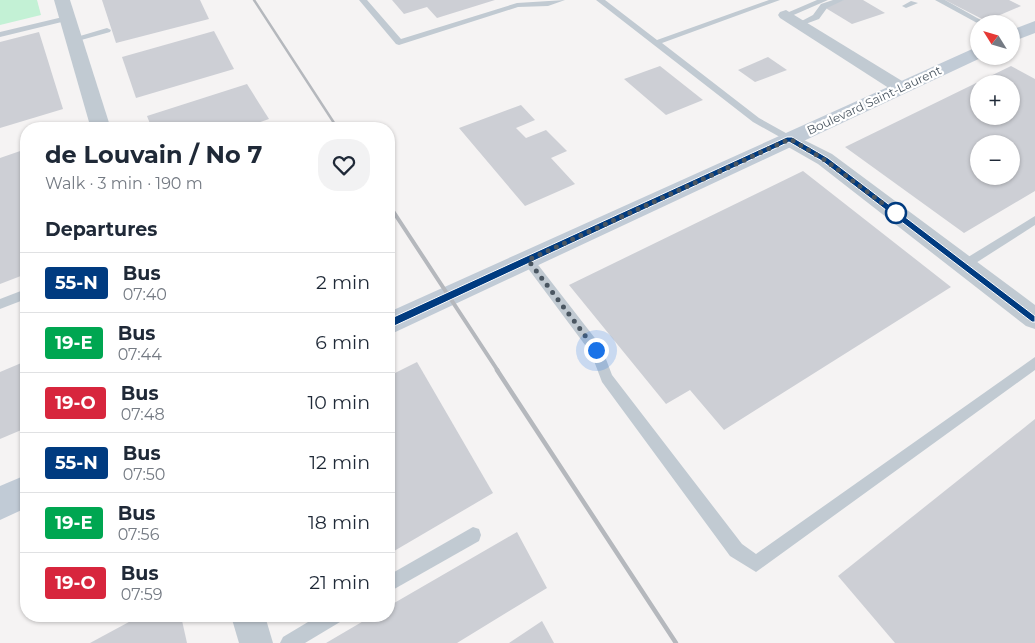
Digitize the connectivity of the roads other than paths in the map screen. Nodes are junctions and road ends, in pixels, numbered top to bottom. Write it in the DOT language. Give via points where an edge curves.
graph roads {
  1 [pos="62,0"];
  2 [pos="363,0"];
  3 [pos="561,0"];
  4 [pos="600,0"];
  5 [pos="776,0"];
  6 [pos="824,0"];
  7 [pos="840,0"];
  8 [pos="939,0"];
  9 [pos="970,17"];
  10 [pos="67,18"];
  11 [pos="793,20"];
  12 [pos="1035,26"];
  13 [pos="106,30"];
  14 [pos="1020,34"];
  15 [pos="0,35"];
  16 [pos="74,39"];
  17 [pos="656,43"];
  18 [pos="970,56"];
  19 [pos="901,88"];
  20 [pos="99,122"];
  21 [pos="790,139"];
  22 [pos="1035,220"];
  23 [pos="528,260"];
  24 [pos="964,265"];
  25 [pos="20,292"];
  26 [pos="0,304"];
  27 [pos="1035,319"];
  28 [pos="395,321"];
  29 [pos="1035,363"];
  30 [pos="20,494"];
  31 [pos="0,503"];
  32 [pos="473,535"];
  33 [pos="395,580"];
  34 [pos="250,622"];
  35 [pos="324,622"];
  36 [pos="256,643"];
  37 [pos="289,643"];
  1 -- 10 [label="street"];
  2 -- 3 [label="lane" via="399,42 517,6"];
  4 -- 17 [label="lane"];
  5 -- 17 [label="lane"];
  6 -- 11 [label="lane"];
  7 -- 11 [label="lane" via="824,6 816,17"];
  8 -- 9 [label="lane"];
  10 -- 15 [label="lane"];
  10 -- 16 [label="street"];
  11 -- 19 [label="street"];
  12 -- 14 [label="main road"];
  13 -- 16 [label="lane"];
  16 -- 20 [label="street"];
  17 -- 21 [label="lane" via="756,120"];
  18 -- 19 [label="main road, Boulevard Saint-Laurent"];
  19 -- 21 [label="main road, Boulevard Saint-Laurent"];
  21 -- 23 [label="main road, Boulevard Saint-Laurent"];
  21 -- 24 [label="street" via="825,160"];
  22 -- 24 [label="lane"];
  23 -- 28 [label="main road, Boulevard Saint-Laurent"];
  23 -- 29 [label="lane" via="596,350 607,378 736,550 756,564"];
  24 -- 27 [label="street"];
  25 -- 26 [label="lane"];
  30 -- 31 [label="main road"];
  32 -- 33 [label="lane"];
  34 -- 36 [label="street"];
  35 -- 37 [label="lane"];
}
